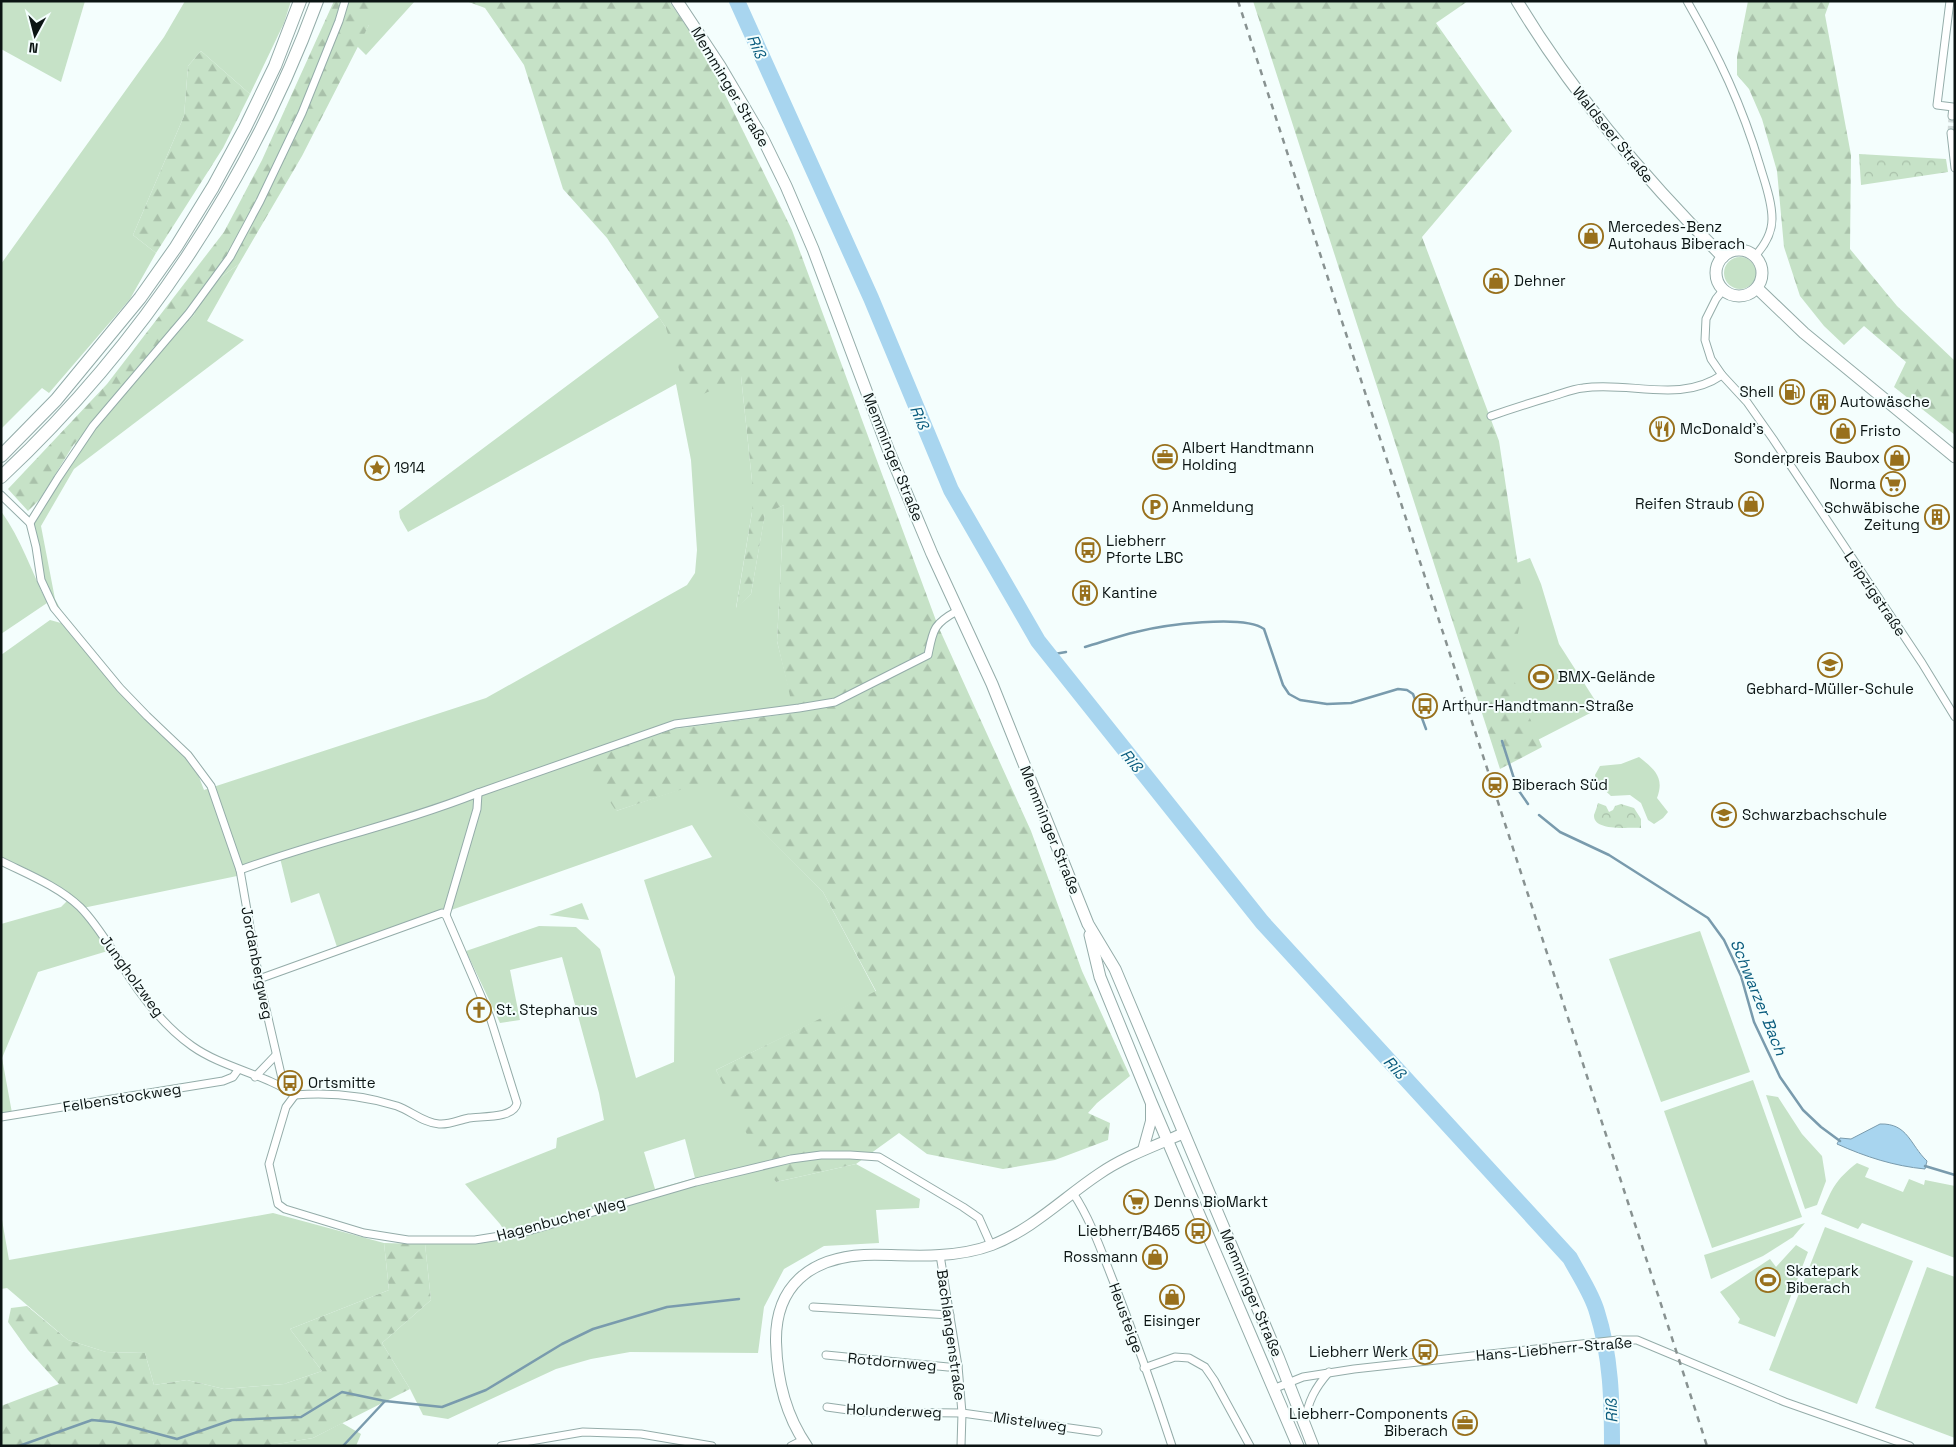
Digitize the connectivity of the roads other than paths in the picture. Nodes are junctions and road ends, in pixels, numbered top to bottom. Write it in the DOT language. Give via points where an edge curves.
graph roads {
  1 [pos="300,1"];
  2 [pos="317,1"];
  3 [pos="345,1"];
  4 [pos="677,1"];
  5 [pos="1517,1"];
  6 [pos="1687,1"];
  7 [pos="1950,1"];
  8 [pos="1952,116"];
  9 [pos="1951,133"];
  10 [pos="1953,148"];
  11 [pos="1955,168"];
  12 [pos="1756,256"];
  13 [pos="1723,257"];
  14 [pos="1757,288"];
  15 [pos="1724,289"];
  16 [pos="1722,375"];
  17 [pos="1491,416"];
  18 [pos="1,456"];
  19 [pos="1955,457"];
  20 [pos="1,477"];
  21 [pos="1,495"];
  22 [pos="30,523"];
  23 [pos="957,611"];
  24 [pos="1955,717"];
  25 [pos="478,793"];
  26 [pos="1,860"];
  27 [pos="240,870"];
  28 [pos="446,915"];
  29 [pos="1088,924"];
  30 [pos="259,979"];
  31 [pos="276,1055"];
  32 [pos="238,1070"];
  33 [pos="255,1077"];
  34 [pos="284,1087"];
  35 [pos="295,1095"];
  36 [pos="1151,1102"];
  37 [pos="1,1117"];
  38 [pos="1184,1133"];
  39 [pos="1167,1140"];
  40 [pos="1143,1150"];
  41 [pos="1073,1193"];
  42 [pos="991,1245"];
  43 [pos="940,1255"];
  44 [pos="813,1307"];
  45 [pos="950,1315"];
  46 [pos="826,1355"];
  47 [pos="958,1366"];
  48 [pos="1144,1368"];
  49 [pos="1329,1372"];
  50 [pos="1288,1383"];
  51 [pos="1273,1389"];
  52 [pos="827,1407"];
  53 [pos="962,1413"];
  54 [pos="1304,1425"];
  55 [pos="1098,1432"];
  56 [pos="805,1443"];
  57 [pos="501,1446"];
  58 [pos="712,1446"];
  59 [pos="791,1446"];
  60 [pos="961,1446"];
  61 [pos="1172,1446"];
  62 [pos="1250,1446"];
  63 [pos="1298,1446"];
  64 [pos="1313,1446"];
  65 [pos="1910,1446"];
  1 -- 18 [label="highway" via="275,66 245,128 176,247 140,298 56,400"];
  2 -- 20 [label="highway" via="262,128 192,250 153,306 94,379 61,418"];
  3 -- 22 [label="street" via="302,113 230,257 162,346 93,426"];
  4 -- 23 [label="main road, Memminger Straße" via="720,66 786,186 888,449"];
  5 -- 13 [label="main road, Waldseer Straße" via="1615,141 1669,203"];
  6 -- 12 [label="street" via="1740,105 1770,200 1770,233"];
  7 -- 8 [label="street" via="1937,105 1953,107"];
  9 -- 10 [label="street"];
  10 -- 11 [label="street"];
  12 -- 13 [label="main road" via="1739,250"];
  12 -- 14 [label="main road" via="1763,275"];
  13 -- 15 [label="main road" via="1716,275"];
  14 -- 15 [label="main road" via="1743,296"];
  14 -- 19 [label="main road" via="1804,333"];
  15 -- 16 [label="street, Leipzigstraße" via="1710,311 1704,330 1711,359"];
  16 -- 17 [label="street" via="1687,390 1581,388"];
  16 -- 24 [label="street, Leipzigstraße" via="1747,402 1773,439"];
  21 -- 22 [label="street"];
  22 -- 27 [label="street, Jordanbergweg" via="42,580 54,608 120,688 198,767 211,786"];
  23 -- 25 [label="street" via="938,622 932,632 928,656 835,702 674,724"];
  23 -- 29 [label="main road, Memminger Straße" via="992,684"];
  25 -- 27 [label="street" via="447,806"];
  25 -- 28 [label="street"];
  26 -- 32 [label="street, Jungholzweg" via="54,888 80,907 152,1008 192,1046"];
  27 -- 30 [label="street, Jordanbergweg"];
  28 -- 30 [label="street" via="442,913"];
  28 -- 35 [label="street" via="490,1017 517,1103 514,1110 488,1118 439,1124 399,1107 350,1094"];
  29 -- 36 [label="main road, Memminger Straße" via="1100,977"];
  29 -- 38 [label="main road, Memminger Straße" via="1115,969"];
  30 -- 31 [label="street, Jordanbergweg"];
  31 -- 33 [label="street"];
  31 -- 34 [label="street, Jordanbergweg"];
  32 -- 33 [label="street, Jungholzweg"];
  32 -- 37 [label="street, Felbenstockweg" via="233,1077 223,1081"];
  33 -- 34 [label="street, Jungholzweg"];
  34 -- 35 [label="street, Jungholzweg"];
  35 -- 42 [label="street, Hagenbucher Weg" via="286,1107 269,1164 278,1204 285,1209 364,1233 408,1240 475,1240 525,1232 696,1182 791,1159 850,1155 879,1157 963,1207 979,1218"];
  36 -- 39 [label="main road, Memminger Straße"];
  36 -- 40 [label="street" via="1151,1121"];
  38 -- 39 [label="street"];
  38 -- 50 [label="main road, Memminger Straße"];
  39 -- 40 [label="street"];
  39 -- 51 [label="main road, Memminger Straße"];
  40 -- 41 [label="street" via="1099,1174"];
  41 -- 42 [label="street" via="1029,1226"];
  41 -- 48 [label="street, Heusteige" via="1102,1252"];
  42 -- 43 [label="street"];
  43 -- 45 [label="street, Bachlangenstraße"];
  43 -- 56 [label="street" via="864,1255 838,1259 813,1268 795,1281 781,1310 776,1332 777,1355 786,1404"];
  44 -- 45 [label="street"];
  45 -- 47 [label="street, Bachlangenstraße"];
  46 -- 47 [label="street, Rotdornweg"];
  47 -- 53 [label="street, Bachlangenstraße"];
  48 -- 61 [label="street, Heusteige"];
  48 -- 62 [label="street" via="1175,1357 1189,1358 1205,1368"];
  49 -- 50 [label="street, Hans-Liebherr-Straße"];
  49 -- 54 [label="street" via="1309,1401"];
  49 -- 65 [label="street, Hans-Liebherr-Straße" via="1637,1340 1785,1402"];
  50 -- 51 [label="street, Hans-Liebherr-Straße"];
  50 -- 54 [label="main road, Memminger Straße"];
  51 -- 63 [label="main road, Memminger Straße"];
  52 -- 53 [label="street, Holunderweg" via="863,1412"];
  53 -- 55 [label="street, Mistelweg"];
  53 -- 60 [label="street, Bachlangenstraße"];
  54 -- 64 [label="main road, Memminger Straße"];
  56 -- 59 [label="street"];
  57 -- 58 [label="street" via="565,1434 600,1432 641,1434"];
}
